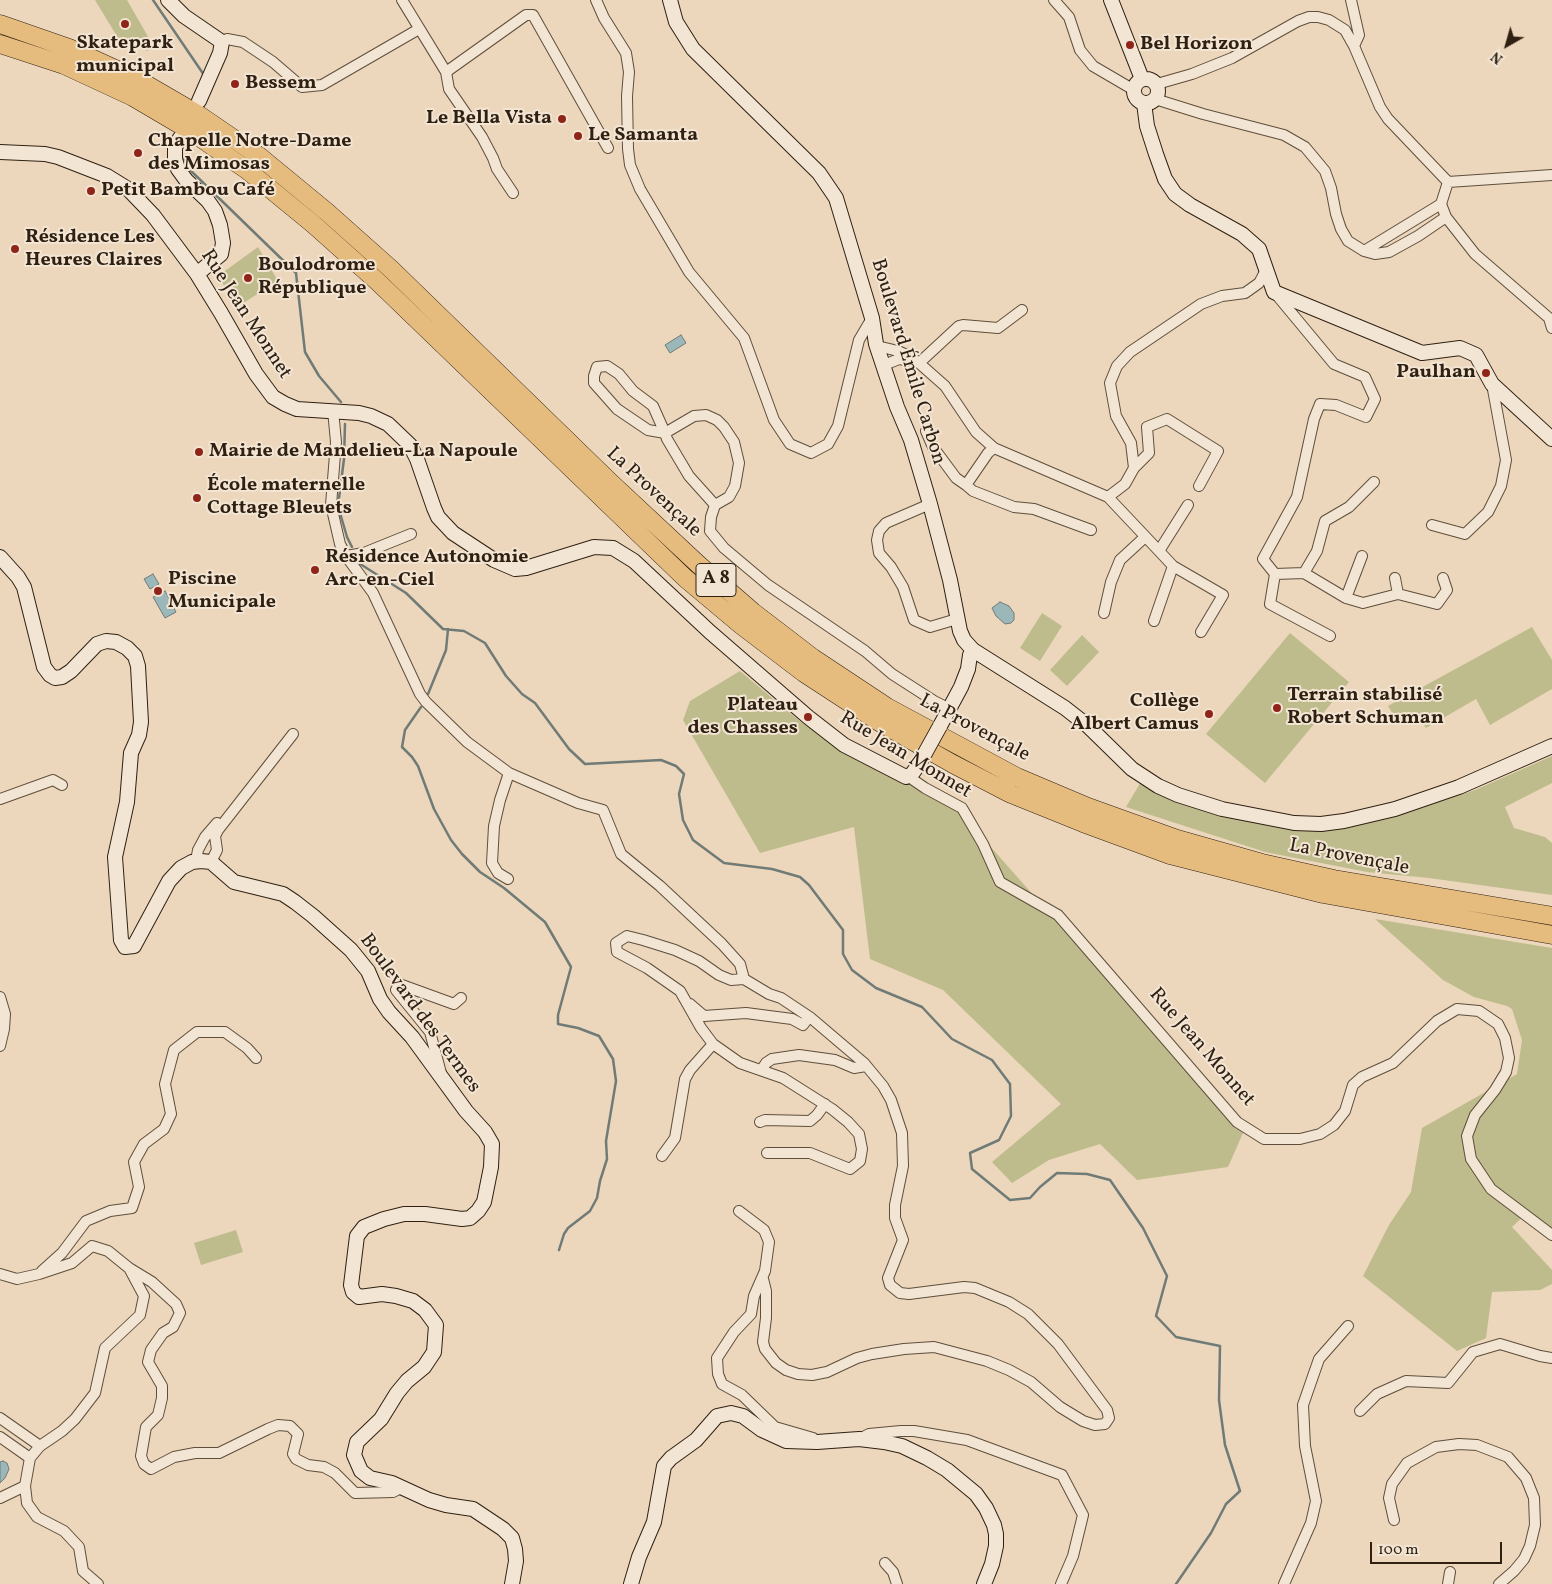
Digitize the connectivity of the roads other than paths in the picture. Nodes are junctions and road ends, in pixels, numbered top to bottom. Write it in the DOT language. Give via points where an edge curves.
graph roads {
  1 [pos="168,0"];
  2 [pos="402,0"];
  3 [pos="596,0"];
  4 [pos="670,0"];
  5 [pos="1054,0"];
  6 [pos="1111,0"];
  7 [pos="1351,0"];
  8 [pos="0,24"];
  9 [pos="419,29"];
  10 [pos="222,42"];
  11 [pos="0,44"];
  12 [pos="1354,46"];
  13 [pos="446,72"];
  14 [pos="1142,79"];
  15 [pos="1157,84"];
  16 [pos="1134,90"];
  17 [pos="199,100"];
  18 [pos="1150,101"];
  19 [pos="180,138"];
  20 [pos="608,148"];
  21 [pos="0,152"];
  22 [pos="1552,175"];
  23 [pos="1448,182"];
  24 [pos="513,193"];
  25 [pos="1441,204"];
  26 [pos="1446,217"];
  27 [pos="1364,251"];
  28 [pos="1266,270"];
  29 [pos="197,274"];
  30 [pos="1274,292"];
  31 [pos="1022,310"];
  32 [pos="872,318"];
  33 [pos="1551,322"];
  34 [pos="877,346"];
  35 [pos="919,363"];
  36 [pos="884,365"];
  37 [pos="1492,384"];
  38 [pos="333,410"];
  39 [pos="926,431"];
  40 [pos="665,433"];
  41 [pos="1552,439"];
  42 [pos="994,448"];
  43 [pos="1134,468"];
  44 [pos="1374,482"];
  45 [pos="966,485"];
  46 [pos="1199,486"];
  47 [pos="1108,497"];
  48 [pos="930,504"];
  49 [pos="715,505"];
  50 [pos="1188,505"];
  51 [pos="1432,525"];
  52 [pos="1092,530"];
  53 [pos="411,534"];
  54 [pos="1145,537"];
  55 [pos="1158,551"];
  56 [pos="346,556"];
  57 [pos="1362,556"];
  58 [pos="0,557"];
  59 [pos="1173,566"];
  60 [pos="1304,573"];
  61 [pos="1275,574"];
  62 [pos="1395,578"];
  63 [pos="1443,578"];
  64 [pos="1398,594"];
  65 [pos="1346,598"];
  66 [pos="1104,613"];
  67 [pos="957,619"];
  68 [pos="1154,621"];
  69 [pos="1201,632"];
  70 [pos="1330,636"];
  71 [pos="973,650"];
  72 [pos="950,709"];
  73 [pos="294,734"];
  74 [pos="1552,746"];
  75 [pos="270,755"];
  76 [pos="510,772"];
  77 [pos="909,777"];
  78 [pos="62,785"];
  79 [pos="0,799"];
  80 [pos="196,861"];
  81 [pos="211,862"];
  82 [pos="508,879"];
  83 [pos="1552,916"];
  84 [pos="1552,935"];
  85 [pos="744,979"];
  86 [pos="0,997"];
  87 [pos="461,998"];
  88 [pos="684,999"];
  89 [pos="810,1017"];
  90 [pos="713,1044"];
  91 [pos="0,1046"];
  92 [pos="256,1058"];
  93 [pos="866,1066"];
  94 [pos="762,1069"];
  95 [pos="444,1081"];
  96 [pos="825,1104"];
  97 [pos="760,1122"];
  98 [pos="767,1152"];
  99 [pos="662,1156"];
  100 [pos="739,1211"];
  101 [pos="1552,1235"];
  102 [pos="130,1268"];
  103 [pos="0,1274"];
  104 [pos="39,1274"];
  105 [pos="763,1279"];
  106 [pos="1348,1326"];
  107 [pos="1552,1358"];
  108 [pos="1360,1411"];
  109 [pos="0,1418"];
  110 [pos="0,1437"];
  111 [pos="859,1439"];
  112 [pos="817,1442"];
  113 [pos="40,1446"];
  114 [pos="30,1458"];
  115 [pos="25,1486"];
  116 [pos="403,1487"];
  117 [pos="0,1498"];
  118 [pos="1394,1520"];
  119 [pos="885,1563"];
  120 [pos="1450,1572"];
  121 [pos="98,1584"];
  122 [pos="512,1584"];
  123 [pos="631,1584"];
  124 [pos="897,1584"];
  125 [pos="984,1584"];
  126 [pos="1061,1584"];
  127 [pos="1284,1584"];
  128 [pos="1448,1584"];
  129 [pos="1499,1584"];
  1 -- 10 [label="street" via="184,16"];
  2 -- 9 [label="street"];
  3 -- 32 [label="street" via="626,53 629,72 626,96 628,149 630,165 640,189 688,272 744,338 774,420 790,444 811,453 828,444 838,426 859,340"];
  4 -- 32 [label="street, Boulevard Émile Carbon" via="676,22 693,49 819,173 836,198"];
  5 -- 16 [label="street" via="1069,17 1080,50 1093,66"];
  6 -- 14 [label="street"];
  7 -- 12 [label="street" via="1359,35"];
  8 -- 83 [label="highway, La Provençale / A 8" via="69,48 137,79 259,156 391,269 699,565 813,658 887,707 1017,777 1178,839 1334,879"];
  9 -- 10 [label="street" via="322,85 302,88 273,62 243,42 227,39"];
  9 -- 13 [label="street"];
  10 -- 17 [label="street"];
  11 -- 84 [label="highway, La Provençale / A 8" via="64,65 133,97 247,170 378,282 685,578 804,673 879,722 1011,794 1170,855 1323,894"];
  12 -- 15 [label="street" via="1338,24 1309,17 1232,58"];
  12 -- 23 [label="street" via="1380,107"];
  13 -- 20 [label="street" via="526,15 533,15"];
  13 -- 24 [label="street" via="449,89 482,137"];
  14 -- 15 [label="street" via="1150,79"];
  14 -- 16 [label="street"];
  15 -- 18 [label="street" via="1158,92"];
  16 -- 18 [label="street" via="1138,100"];
  18 -- 27 [label="street" via="1284,135 1305,147 1325,171 1341,229 1348,241"];
  18 -- 28 [label="street" via="1146,126 1165,179 1175,194 1242,234 1259,248"];
  19 -- 29 [label="street" via="175,147 178,169 216,211 223,243 221,254"];
  21 -- 29 [label="street, Rue Jean Monnet" via="58,157 118,182 153,215"];
  22 -- 23 [label="street"];
  23 -- 25 [label="street"];
  25 -- 26 [label="street"];
  25 -- 27 [label="street"];
  26 -- 27 [label="street" via="1389,252 1375,254"];
  26 -- 33 [label="street" via="1474,254"];
  28 -- 30 [label="street"];
  28 -- 43 [label="street" via="1259,284 1245,294 1222,296 1201,304 1130,352 1117,366 1110,383 1116,416 1131,443"];
  29 -- 38 [label="street, Rue Jean Monnet" via="273,397 297,409"];
  30 -- 37 [label="street" via="1422,353 1460,348 1476,354"];
  30 -- 61 [label="street" via="1334,364 1366,377 1375,399 1366,417 1336,405 1320,404 1297,497 1263,559"];
  31 -- 35 [label="street" via="998,328 959,326"];
  32 -- 34 [label="street, Boulevard Émile Carbon"];
  34 -- 35 [label="street" via="911,357"];
  34 -- 36 [label="street, Boulevard Émile Carbon"];
  35 -- 36 [label="street" via="899,360"];
  35 -- 42 [label="street" via="944,386 976,432"];
  36 -- 48 [label="street, Boulevard Émile Carbon"];
  37 -- 41 [label="street"];
  37 -- 51 [label="street" via="1506,460 1501,486 1488,512 1465,534"];
  38 -- 56 [label="street" via="336,442 331,505"];
  38 -- 77 [label="street, Rue Jean Monnet" via="370,416 388,424 399,434 417,459 438,517 453,533 494,560 515,569 594,547 613,548 623,553 819,726 852,750"];
  39 -- 45 [label="street" via="956,478"];
  40 -- 40 [label="street" via="648,430 616,409 594,383 598,367 607,366 619,374 633,391 653,406"];
  40 -- 49 [label="street" via="689,476"];
  40 -- 49 [label="street" via="694,416 706,415 724,427 734,442 740,463 729,497"];
  42 -- 45 [label="street"];
  42 -- 47 [label="street"];
  43 -- 46 [label="street" via="1149,454 1148,427 1167,419 1218,451"];
  43 -- 47 [label="street" via="1125,484"];
  44 -- 60 [label="street" via="1349,507 1325,521 1317,550"];
  45 -- 52 [label="street" via="1014,507 1034,509"];
  47 -- 54 [label="street"];
  48 -- 67 [label="street, Boulevard Émile Carbon"];
  48 -- 67 [label="street" via="886,523 879,530 879,553 903,587 914,620 930,627"];
  49 -- 72 [label="street" via="710,531 744,566 892,674"];
  50 -- 55 [label="street"];
  53 -- 56 [label="street" via="364,553"];
  54 -- 55 [label="street"];
  54 -- 66 [label="street" via="1120,560"];
  55 -- 59 [label="street"];
  56 -- 76 [label="street" via="373,594 426,702 467,742"];
  57 -- 65 [label="street"];
  58 -- 80 [label="street" via="24,587 44,667 50,675 62,677 97,644 106,641 116,642 135,656 142,722 131,754 127,802 115,857 121,940 125,947 134,946 169,881 181,868"];
  59 -- 68 [label="street"];
  59 -- 69 [label="street" via="1223,595"];
  60 -- 61 [label="street"];
  60 -- 65 [label="street"];
  61 -- 70 [label="street" via="1270,604"];
  62 -- 64 [label="street"];
  63 -- 64 [label="street" via="1447,590 1437,604"];
  64 -- 65 [label="street" via="1363,603"];
  67 -- 71 [label="street, Boulevard Émile Carbon" via="964,640"];
  71 -- 72 [label="street" via="965,679"];
  71 -- 74 [label="street" via="1064,708 1088,726 1132,769 1158,786 1222,809 1294,822 1322,824 1395,809 1460,787"];
  72 -- 77 [label="street, bridge"];
  73 -- 81 [label="street" via="218,830 215,836 217,850"];
  75 -- 80 [label="street" via="205,838"];
  76 -- 82 [label="street" via="494,826 492,863 498,873"];
  76 -- 85 [label="street" via="578,803 603,810 621,854 722,944 740,964"];
  77 -- 101 [label="street, Rue Jean Monnet" via="962,808 1000,882 1058,914 1237,1122 1264,1139 1300,1139 1320,1134 1334,1125 1344,1110 1353,1085 1393,1062 1437,1021 1457,1010 1479,1011 1498,1024 1509,1058 1506,1072 1475,1115 1467,1136 1471,1159 1491,1188"];
  78 -- 79 [label="street" via="53,780"];
  80 -- 81 [label="street"];
  81 -- 95 [label="street, Boulevard des Termes" via="234,882 282,894 295,902 351,950 368,971 389,1012"];
  85 -- 88 [label="street" via="731,980 683,954 643,940 627,936 616,943 617,952 680,991"];
  85 -- 89 [label="street"];
  86 -- 91 [label="street" via="5,1014"];
  87 -- 95 [label="street" via="454,1004 399,984 396,990 430,1032"];
  88 -- 89 [label="street" via="704,1016 746,1013 792,1019 803,1025"];
  88 -- 90 [label="street"];
  89 -- 93 [label="street"];
  90 -- 94 [label="street" via="740,1063"];
  90 -- 99 [label="street" via="685,1079 675,1138"];
  92 -- 104 [label="street" via="225,1032 197,1032 174,1050 165,1084 172,1114 164,1129 144,1144 134,1162 139,1187 132,1208 110,1211 86,1222 62,1253"];
  93 -- 94 [label="street" via="854,1068 835,1060 799,1055 772,1059"];
  93 -- 105 [label="street" via="891,1100 902,1133 903,1166 895,1218 903,1240 888,1278 890,1285 900,1293 909,1294 975,1288 1009,1302 1028,1314 1058,1344 1107,1410 1109,1418 1105,1424 1095,1426 1060,1407 1030,1382 1009,1370 987,1360 934,1347 872,1354 827,1372 798,1374 786,1370 776,1363 763,1342 766,1301"];
  94 -- 96 [label="street"];
  95 -- 116 [label="street, Boulevard des Termes" via="492,1144 484,1202 470,1218 404,1214 364,1227 357,1236 352,1270 351,1285 358,1297 382,1294 413,1301 436,1325 434,1352 424,1367 397,1393 381,1419 357,1442 354,1455 361,1471 370,1478"];
  96 -- 97 [label="street" via="810,1121"];
  96 -- 98 [label="street" via="859,1134 860,1161 850,1169 810,1153"];
  100 -- 105 [label="street" via="764,1230 769,1242"];
  102 -- 104 [label="street" via="108,1251 92,1246 72,1262"];
  102 -- 113 [label="street" via="144,1296 140,1315 105,1348 95,1393 76,1419"];
  102 -- 116 [label="street" via="152,1282 176,1304 180,1313 173,1327 163,1333 151,1350 148,1362 162,1386 162,1398 158,1415 146,1427 141,1456 144,1464 151,1468 174,1457 219,1453 268,1428 290,1426 298,1434 293,1454 296,1459 335,1473 355,1493 393,1492"];
  103 -- 104 [label="street" via="17,1279"];
  105 -- 112 [label="street" via="754,1296 751,1314 717,1358 718,1374 722,1384 742,1395 775,1427"];
  106 -- 127 [label="street" via="1319,1359 1303,1405 1305,1446 1316,1501 1312,1523"];
  107 -- 108 [label="street" via="1500,1344 1473,1352 1448,1383 1406,1381 1377,1394"];
  109 -- 113 [label="street"];
  110 -- 114 [label="street"];
  111 -- 112 [label="street"];
  111 -- 125 [label="street" via="902,1446 927,1458 976,1494 986,1508 996,1534 992,1564"];
  111 -- 126 [label="street" via="869,1434 914,1431 967,1440 1062,1475 1083,1515 1073,1556"];
  112 -- 123 [label="street" via="786,1441 742,1416 731,1413 716,1416 696,1440 664,1466 654,1522 638,1557"];
  113 -- 114 [label="street"];
  114 -- 115 [label="street"];
  115 -- 117 [label="street"];
  115 -- 121 [label="street" via="27,1503 37,1517 64,1531 79,1547 83,1571"];
  116 -- 122 [label="street, Boulevard des Termes" via="429,1500 473,1509 503,1529 512,1538 515,1549"];
  118 -- 129 [label="street" via="1389,1498 1392,1484 1407,1463 1436,1447 1477,1444 1508,1458 1526,1478 1534,1498 1536,1525 1524,1558"];
  119 -- 124 [label="street"];
  120 -- 128 [label="street"];
}
